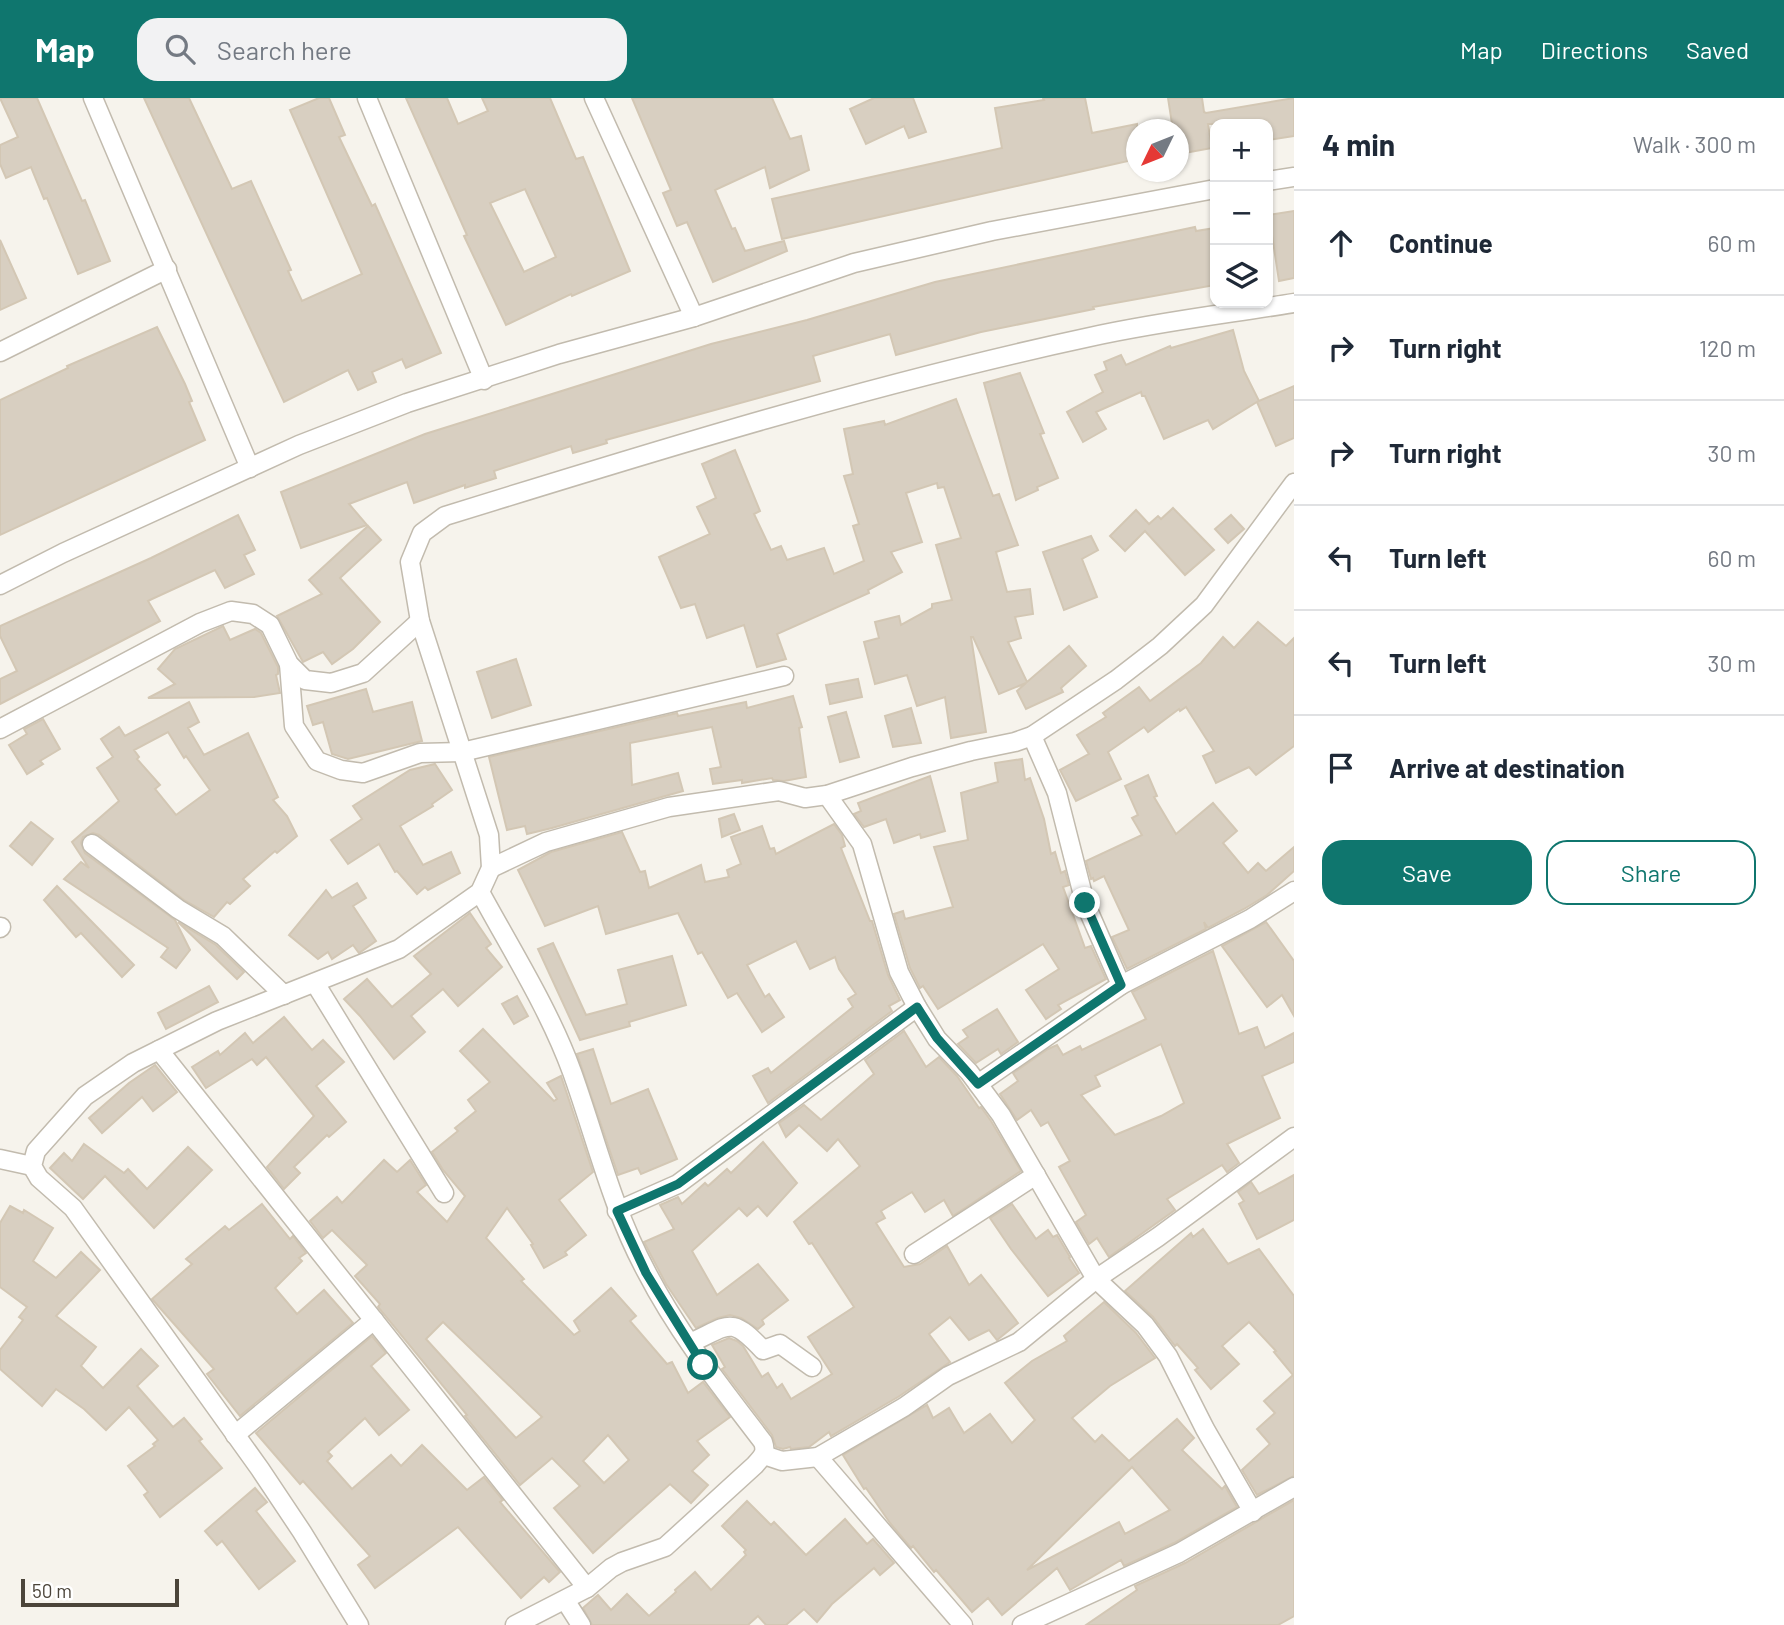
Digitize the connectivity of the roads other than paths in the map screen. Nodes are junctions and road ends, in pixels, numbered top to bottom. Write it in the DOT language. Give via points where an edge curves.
graph roads {
  1 [pos="93,98"];
  2 [pos="367,98"];
  3 [pos="594,98"];
  4 [pos="1294,177"];
  5 [pos="1273,180"];
  6 [pos="1210,190"];
  7 [pos="167,269"];
  8 [pos="1294,303"];
  9 [pos="694,317"];
  10 [pos="0,352"];
  11 [pos="484,380"];
  12 [pos="250,468"];
  13 [pos="1294,483"];
  14 [pos="0,585"];
  15 [pos="420,621"];
  16 [pos="289,664"];
  17 [pos="783,676"];
  18 [pos="0,729"];
  19 [pos="1032,736"];
  20 [pos="462,752"];
  21 [pos="827,795"];
  22 [pos="92,844"];
  23 [pos="491,868"];
  24 [pos="1294,891"];
  25 [pos="480,892"];
  26 [pos="315,983"];
  27 [pos="1121,985"];
  28 [pos="284,995"];
  29 [pos="917,1007"];
  30 [pos="159,1050"];
  31 [pos="978,1084"];
  32 [pos="1294,1138"];
  33 [pos="0,1159"];
  34 [pos="32,1166"];
  35 [pos="1035,1175"];
  36 [pos="444,1193"];
  37 [pos="617,1211"];
  38 [pos="914,1254"];
  39 [pos="1096,1279"];
  40 [pos="374,1320"];
  41 [pos="690,1343"];
  42 [pos="812,1367"];
  43 [pos="235,1435"];
  44 [pos="764,1455"];
  45 [pos="818,1457"];
  46 [pos="1294,1487"];
  47 [pos="1253,1512"];
  48 [pos="587,1588"];
  49 [pos="565,1600"];
  50 [pos="359,1625"];
  51 [pos="515,1625"];
  52 [pos="581,1625"];
  53 [pos="963,1625"];
  54 [pos="1022,1625"];
  1 -- 7 [label="street"];
  2 -- 11 [label="street"];
  3 -- 9 [label="street"];
  4 -- 5 [label="street"];
  6 -- 9 [label="street" via="992,231 855,263"];
  7 -- 10 [label="street"];
  7 -- 12 [label="street"];
  8 -- 15 [label="street" via="1092,336 888,384 445,516 422,533 410,562"];
  9 -- 11 [label="street"];
  11 -- 12 [label="street" via="407,403"];
  12 -- 14 [label="street"];
  13 -- 19 [label="street" via="1204,605 1116,680"];
  15 -- 16 [label="street" via="363,673 331,683 318,682 305,680"];
  15 -- 20 [label="street"];
  16 -- 18 [label="street" via="270,625 253,614 231,611"];
  16 -- 20 [label="street" via="293,726 317,761 341,771 363,773 420,753"];
  17 -- 20 [label="street"];
  19 -- 21 [label="street"];
  19 -- 27 [label="street" via="1057,793 1085,903"];
  20 -- 23 [label="street" via="489,835"];
  21 -- 23 [label="street" via="806,798 779,791 668,807 546,842"];
  21 -- 29 [label="street" via="862,844 899,972"];
  22 -- 28 [label="street" via="178,909 223,936"];
  23 -- 25 [label="street"];
  24 -- 27 [label="street" via="1250,919"];
  25 -- 26 [label="street" via="399,949"];
  25 -- 37 [label="street" via="554,1030"];
  26 -- 28 [label="street"];
  26 -- 36 [label="street"];
  27 -- 31 [label="street"];
  28 -- 30 [label="street"];
  29 -- 31 [label="street" via="937,1038"];
  29 -- 37 [label="street" via="678,1184"];
  30 -- 34 [label="street" via="85,1096 36,1151"];
  30 -- 40 [label="street"];
  31 -- 35 [label="street"];
  32 -- 39 [label="street"];
  33 -- 34 [label="street"];
  34 -- 43 [label="street" via="73,1208"];
  35 -- 38 [label="street"];
  35 -- 39 [label="street"];
  37 -- 41 [label="street" via="646,1273"];
  39 -- 45 [label="street" via="1019,1342 948,1376"];
  39 -- 47 [label="street" via="1145,1325 1168,1356"];
  40 -- 43 [label="street"];
  40 -- 48 [label="street"];
  41 -- 42 [label="street" via="736,1326 763,1350 780,1344"];
  41 -- 44 [label="street" via="763,1442"];
  43 -- 50 [label="street"];
  44 -- 45 [label="street" via="782,1461"];
  44 -- 48 [label="street" via="674,1540 611,1568"];
  45 -- 53 [label="street"];
  46 -- 47 [label="street"];
  47 -- 54 [label="street" via="1179,1553"];
  48 -- 49 [label="street"];
  49 -- 51 [label="street"];
  49 -- 52 [label="street"];
}
